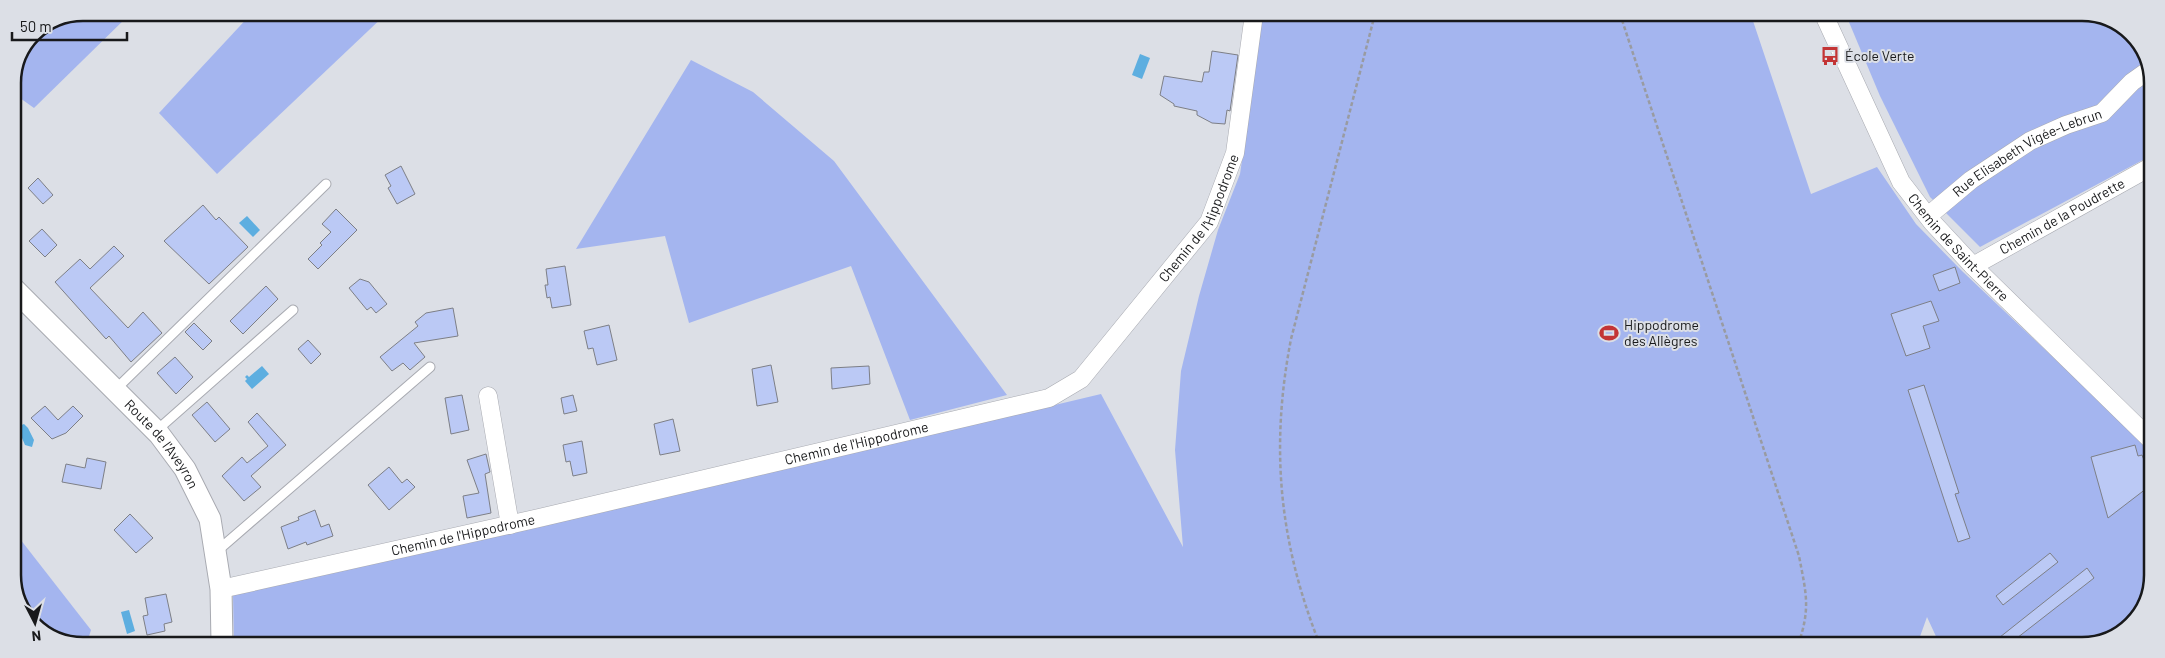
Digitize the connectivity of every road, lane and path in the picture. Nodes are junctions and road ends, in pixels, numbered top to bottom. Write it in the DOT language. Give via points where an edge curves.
graph roads {
  1 [pos="1253,21"];
  2 [pos="1374,21"];
  3 [pos="1622,21"];
  4 [pos="1827,21"];
  5 [pos="2143,74"];
  6 [pos="2144,170"];
  7 [pos="326,184"];
  8 [pos="1928,216"];
  9 [pos="1973,266"];
  10 [pos="21,296"];
  11 [pos="294,310"];
  12 [pos="430,367"];
  13 [pos="114,390"];
  14 [pos="488,396"];
  15 [pos="156,431"];
  16 [pos="2144,433"];
  17 [pos="510,524"];
  18 [pos="216,553"];
  19 [pos="221,589"];
  20 [pos="222,637"];
  21 [pos="1318,637"];
  22 [pos="1800,637"];
  1 -- 17 [label="street, Chemin de l'Hippodrome" via="1235,154 1209,222 1081,379 1049,398"];
  2 -- 21 [label="path" via="1291,339 1281,404 1280,475 1285,522 1299,585"];
  3 -- 22 [label="path" via="1799,556 1807,610"];
  4 -- 8 [label="street, Chemin de Saint-Pierre" via="1901,182"];
  5 -- 8 [label="street, Rue Elisabeth Vigée-Lebrun" via="2102,113 2030,141 1971,180"];
  6 -- 9 [label="street, Chemin de la Poudrette"];
  7 -- 13 [label="lane"];
  8 -- 9 [label="street, Chemin de Saint-Pierre"];
  9 -- 16 [label="street, Chemin de Saint-Pierre"];
  10 -- 13 [label="street, Route de l'Aveyron"];
  11 -- 15 [label="lane"];
  12 -- 18 [label="lane"];
  13 -- 15 [label="street, Route de l'Aveyron"];
  14 -- 17 [label="street"];
  15 -- 18 [label="street, Route de l'Aveyron" via="185,469 210,519"];
  17 -- 19 [label="street, Chemin de l'Hippodrome"];
  18 -- 19 [label="street, Route de l'Aveyron"];
  19 -- 20 [label="street, Route de l'Aveyron"];
}
